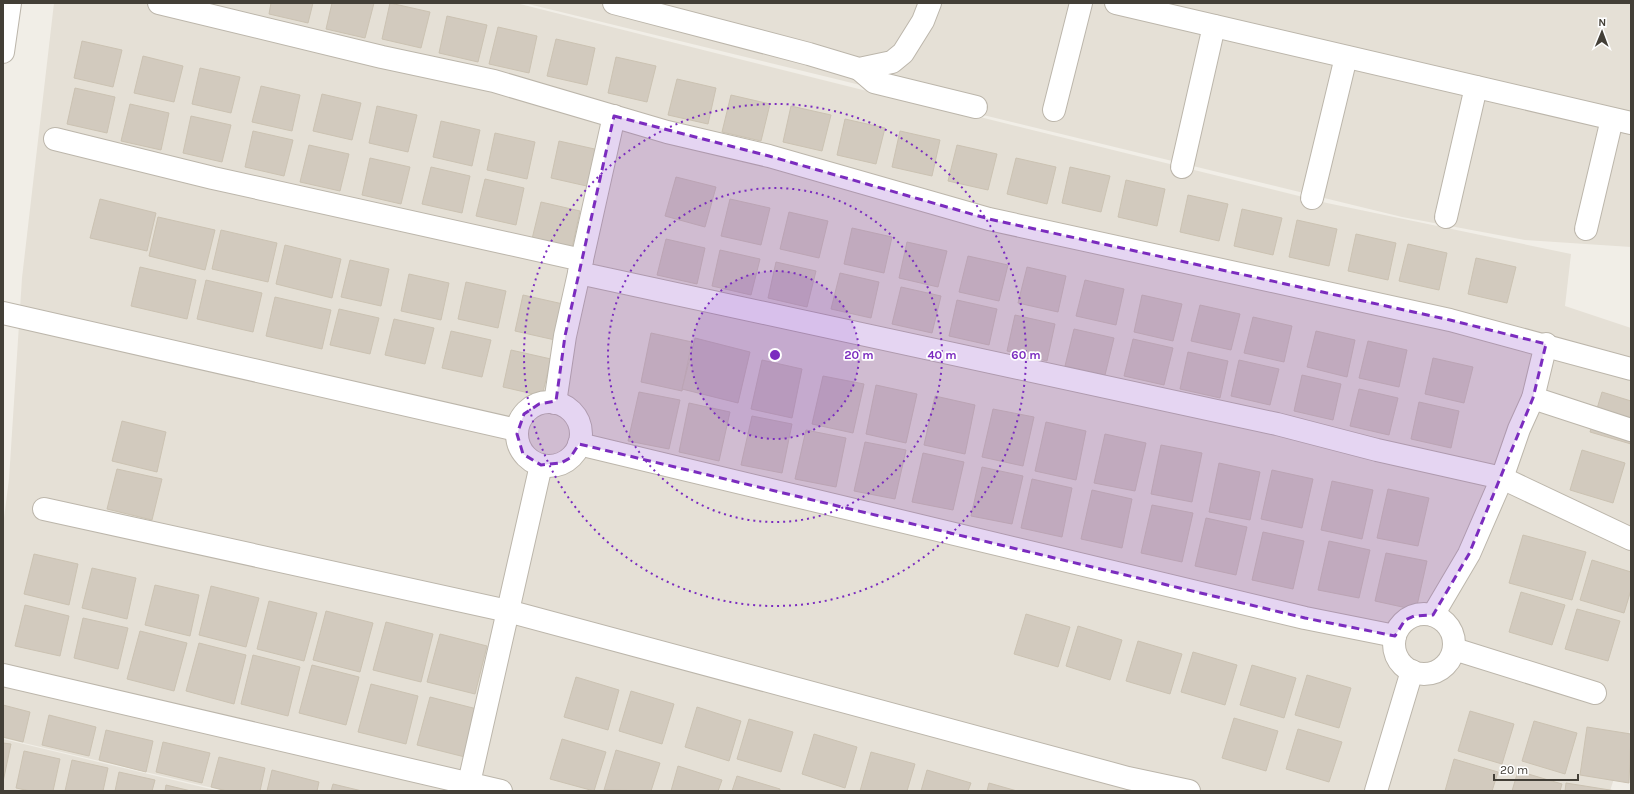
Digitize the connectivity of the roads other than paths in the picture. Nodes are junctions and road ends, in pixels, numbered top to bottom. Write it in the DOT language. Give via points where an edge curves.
graph roads {
  1 [pos="10,3"];
  2 [pos="160,3"];
  3 [pos="614,3"];
  4 [pos="930,3"];
  5 [pos="1081,3"];
  6 [pos="1116,3"];
  7 [pos="1214,26"];
  8 [pos="3,52"];
  9 [pos="1346,57"];
  10 [pos="859,69"];
  11 [pos="1476,87"];
  12 [pos="976,108"];
  13 [pos="1054,110"];
  14 [pos="614,116"];
  15 [pos="1621,121"];
  16 [pos="56,139"];
  17 [pos="1182,166"];
  18 [pos="1312,198"];
  19 [pos="1446,217"];
  20 [pos="1586,229"];
  21 [pos="580,267"];
  22 [pos="3,313"];
  23 [pos="1546,344"];
  24 [pos="1631,368"];
  25 [pos="1533,398"];
  26 [pos="555,403"];
  27 [pos="517,430"];
  28 [pos="1631,430"];
  29 [pos="579,444"];
  30 [pos="541,465"];
  31 [pos="1502,478"];
  32 [pos="44,509"];
  33 [pos="1631,539"];
  34 [pos="508,611"];
  35 [pos="1433,615"];
  36 [pos="1395,636"];
  37 [pos="1454,649"];
  38 [pos="1412,671"];
  39 [pos="3,675"];
  40 [pos="1595,693"];
  41 [pos="469,783"];
  42 [pos="501,791"];
  43 [pos="1189,791"];
  44 [pos="1376,791"];
  1 -- 8 [label="street"];
  2 -- 14 [label="street" via="382,57 494,81"];
  3 -- 10 [label="street"];
  4 -- 10 [label="street" via="904,53 892,62"];
  5 -- 13 [label="street"];
  6 -- 7 [label="street"];
  7 -- 9 [label="street"];
  7 -- 17 [label="street"];
  9 -- 11 [label="street"];
  9 -- 18 [label="street"];
  10 -- 12 [label="street" via="874,82"];
  11 -- 15 [label="street"];
  11 -- 19 [label="street"];
  14 -- 21 [label="street"];
  14 -- 23 [label="street" via="667,132 769,156 989,219 1450,320"];
  15 -- 20 [label="street"];
  16 -- 21 [label="street"];
  21 -- 26 [label="street" via="565,336"];
  21 -- 31 [label="street" via="1269,422"];
  22 -- 27 [label="street"];
  23 -- 24 [label="street"];
  23 -- 25 [label="street"];
  25 -- 28 [label="street"];
  25 -- 31 [label="street"];
  26 -- 27 [label="street" via="539,404 531,408 524,414"];
  26 -- 29 [label="street" via="567,408 578,422"];
  27 -- 30 [label="street" via="518,444 523,454"];
  29 -- 30 [label="street" via="570,458 561,463"];
  29 -- 36 [label="street" via="1305,618"];
  30 -- 34 [label="street"];
  31 -- 33 [label="street"];
  31 -- 35 [label="street" via="1469,554"];
  32 -- 34 [label="street"];
  34 -- 41 [label="street"];
  34 -- 43 [label="street" via="1128,778"];
  35 -- 36 [label="street" via="1414,616 1402,624"];
  35 -- 37 [label="street" via="1448,624 1452,632"];
  36 -- 38 [label="street" via="1394,645 1400,661"];
  37 -- 38 [label="street" via="1451,658 1438,670 1430,673"];
  37 -- 40 [label="street"];
  38 -- 44 [label="street"];
  39 -- 41 [label="street"];
  41 -- 42 [label="street"];
}
